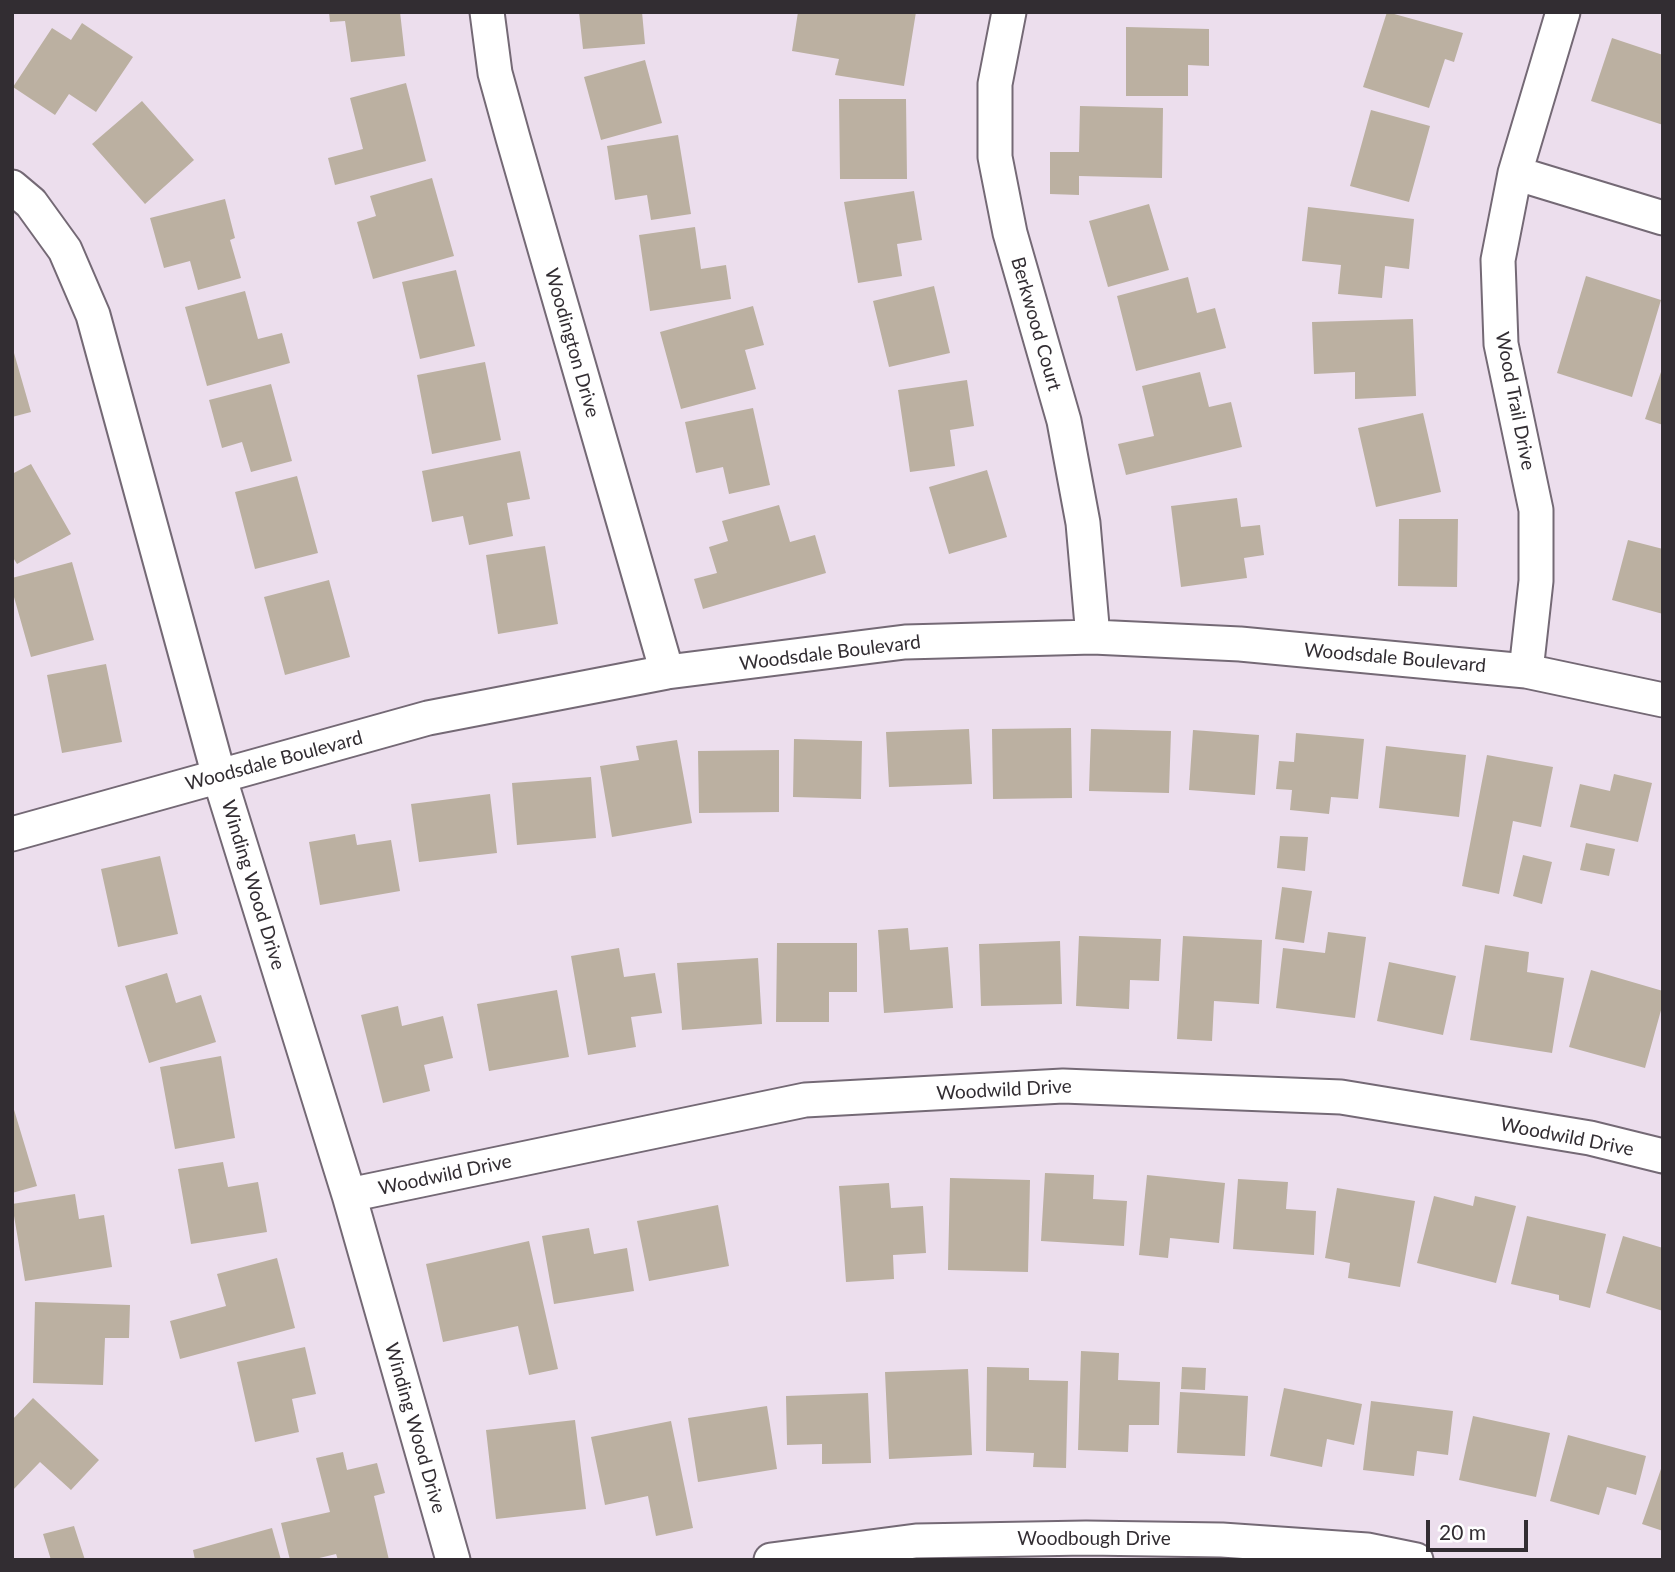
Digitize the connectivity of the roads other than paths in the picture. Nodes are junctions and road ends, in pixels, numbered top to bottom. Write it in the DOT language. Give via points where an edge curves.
graph roads {
  1 [pos="487,12"];
  2 [pos="1009,12"];
  3 [pos="1563,12"];
  4 [pos="1515,173"];
  5 [pos="12,187"];
  6 [pos="1663,218"];
  7 [pos="1093,637"];
  8 [pos="1526,671"];
  9 [pos="667,673"];
  10 [pos="1663,700"];
  11 [pos="219,776"];
  12 [pos="12,834"];
  13 [pos="1663,1156"];
  14 [pos="349,1195"];
  15 [pos="453,1560"];
  16 [pos="771,1560"];
  17 [pos="1416,1560"];
  1 -- 9 [label="street, Woodington Drive" via="495,73"];
  2 -- 7 [label="street, Berkwood Court" via="995,84 995,157 1010,233 1063,421 1083,523"];
  3 -- 4 [label="street, Wood Trail Drive"];
  4 -- 6 [label="street"];
  4 -- 8 [label="street, Wood Trail Drive" via="1498,260 1501,344 1536,510 1536,581"];
  5 -- 11 [label="street, Winding Wood Drive" via="31,203 65,250 93,315"];
  7 -- 8 [label="street, Woodsdale Boulevard" via="1240,644"];
  7 -- 9 [label="street, Woodsdale Boulevard" via="905,642"];
  8 -- 10 [label="street, Woodsdale Boulevard"];
  9 -- 11 [label="street, Woodsdale Boulevard" via="429,718"];
  11 -- 12 [label="street, Woodsdale Boulevard"];
  11 -- 14 [label="street, Winding Wood Drive"];
  13 -- 14 [label="street, Woodwild Drive" via="1590,1138 1341,1097 1063,1086 805,1100"];
  14 -- 15 [label="street, Winding Wood Drive"];
  16 -- 17 [label="street, Woodbough Drive" via="916,1541 1086,1538 1249,1542 1367,1550"];
}
